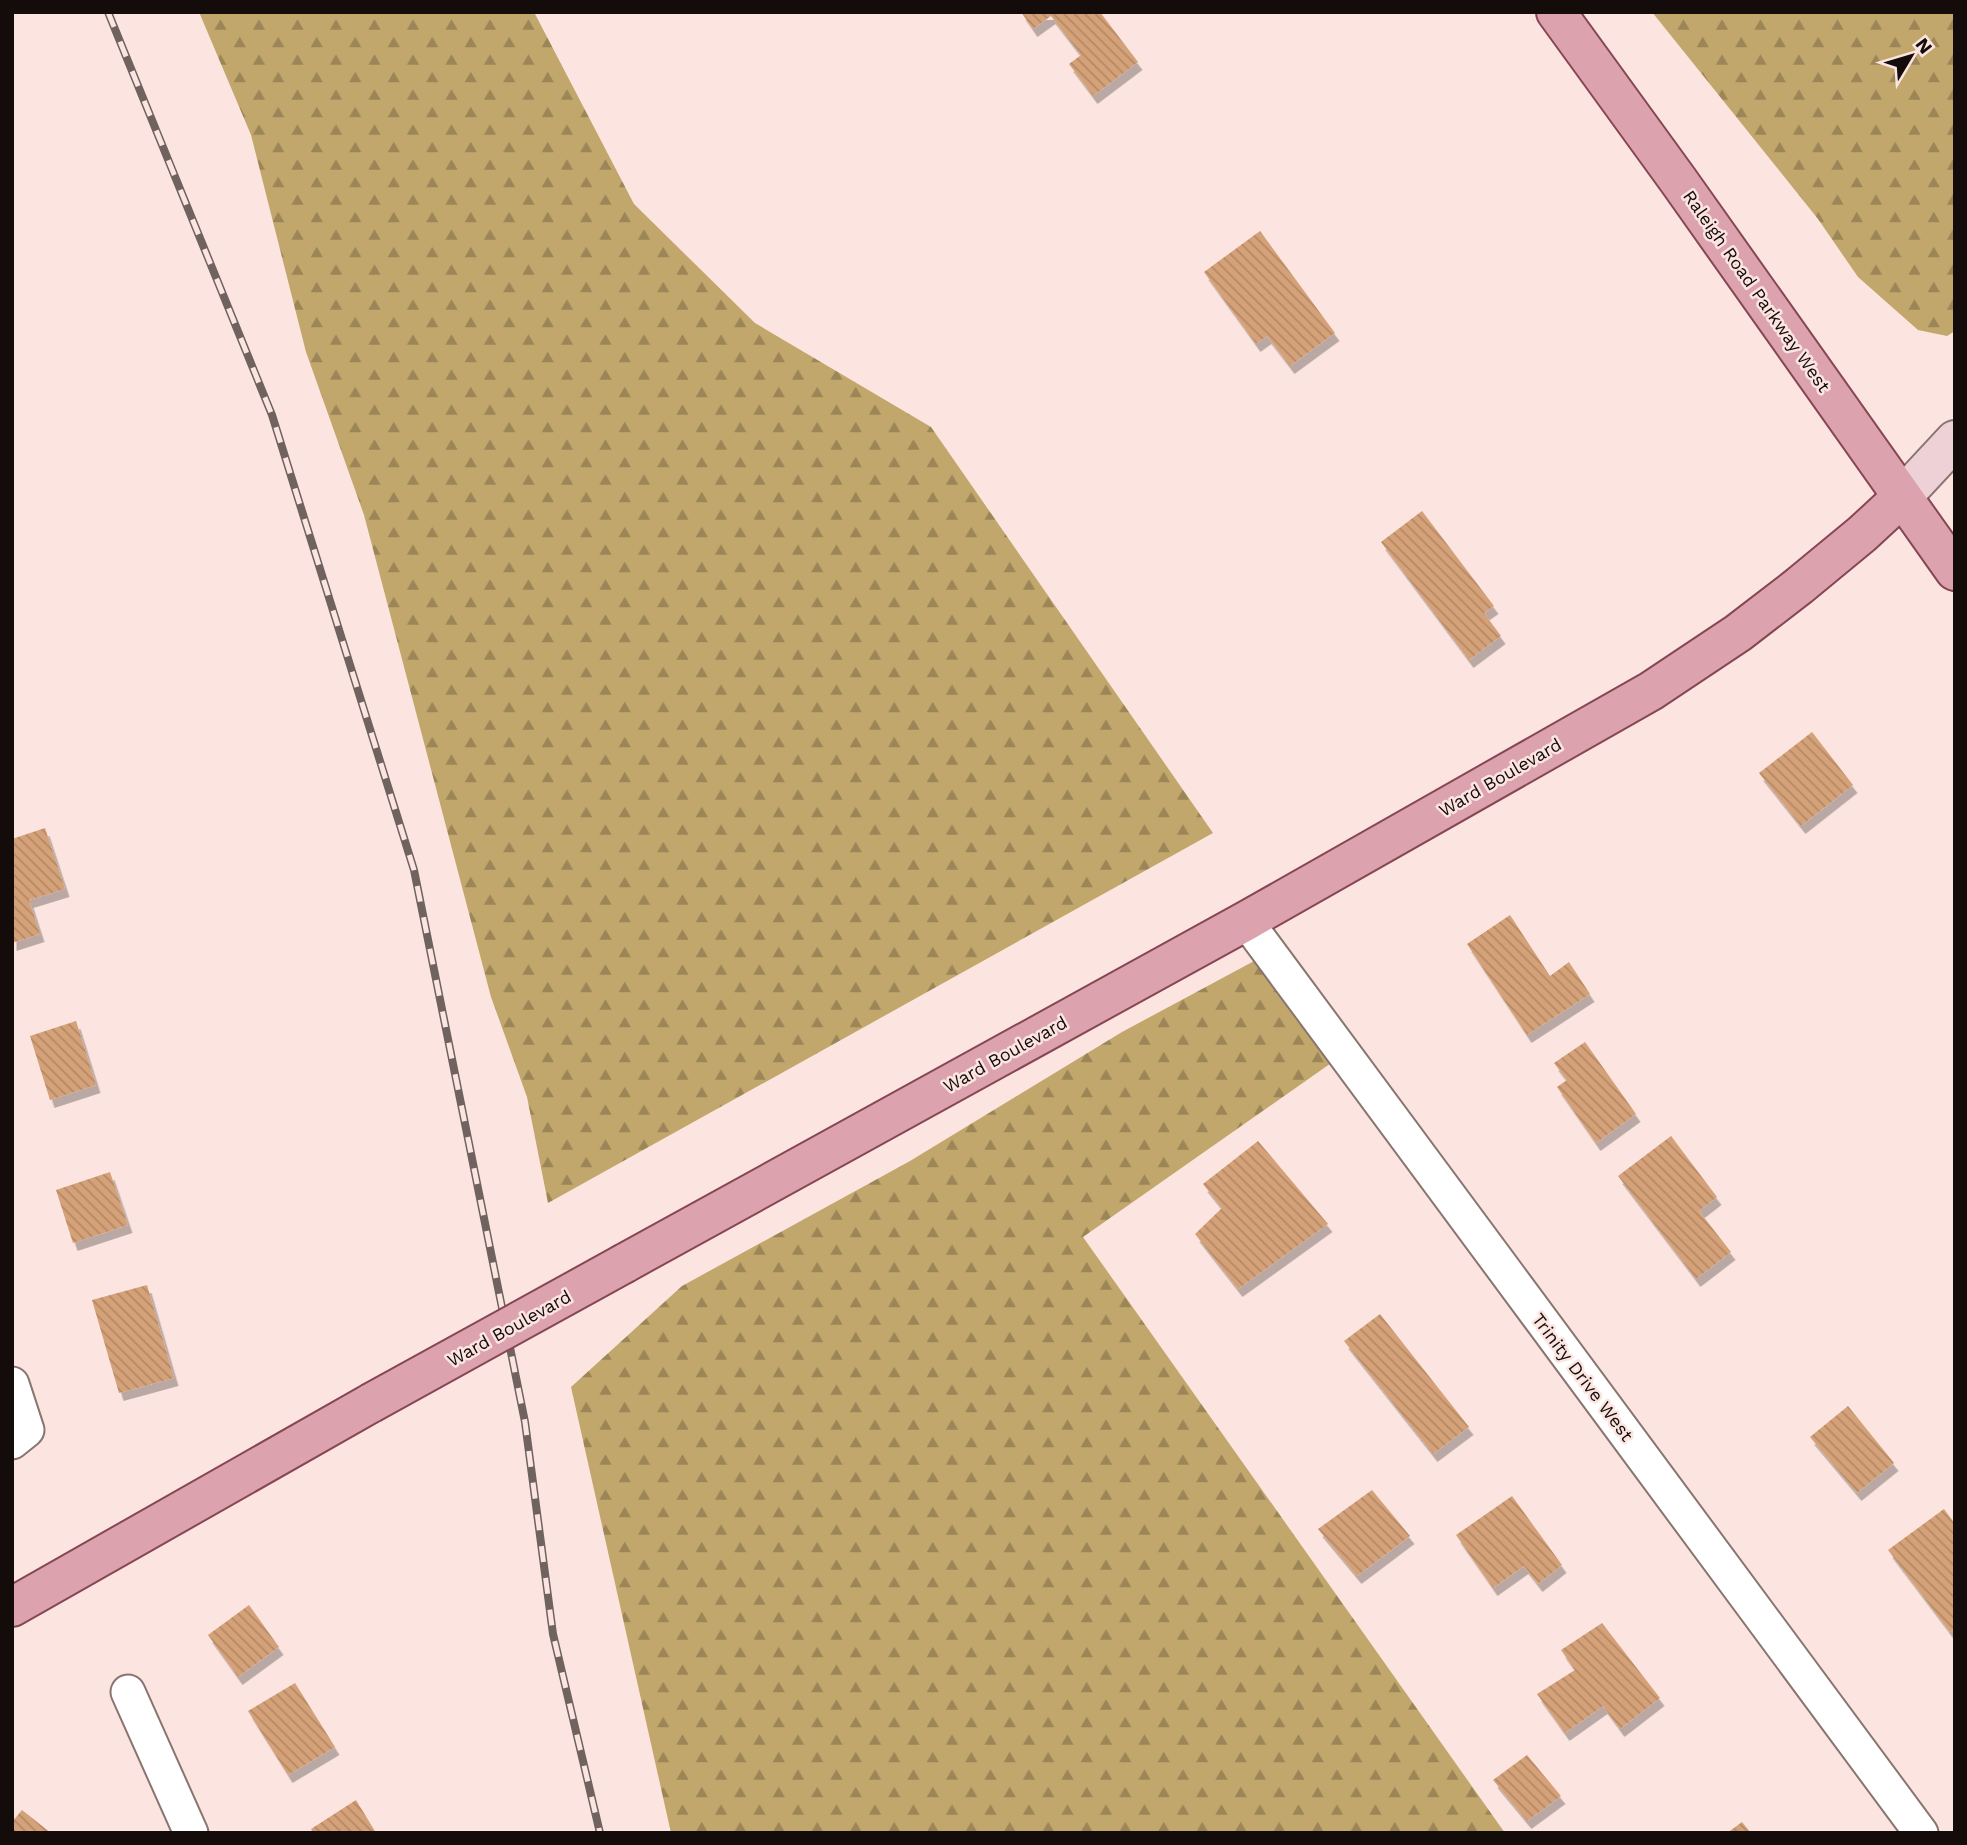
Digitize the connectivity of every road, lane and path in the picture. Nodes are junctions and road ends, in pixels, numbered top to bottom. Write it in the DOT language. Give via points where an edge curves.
graph roads {
  1 [pos="1556,12"];
  2 [pos="1955,440"];
  3 [pos="1902,497"];
  4 [pos="1955,571"];
  5 [pos="1246,922"];
  6 [pos="12,1384"];
  7 [pos="19,1436"];
  8 [pos="12,1607"];
  9 [pos="128,1692"];
  10 [pos="191,1833"];
  11 [pos="1921,1833"];
  1 -- 3 [label="main road, Raleigh Road Parkway West"];
  2 -- 3 [label="main road, Ward Boulevard"];
  3 -- 4 [label="main road, Raleigh Road Parkway West"];
  3 -- 5 [label="main road, Ward Boulevard" via="1800,586 1651,691"];
  5 -- 8 [label="main road, Ward Boulevard, bridge" via="371,1403"];
  5 -- 11 [label="street, Trinity Drive West"];
  6 -- 7 [label="street"];
  9 -- 10 [label="street"];
}
